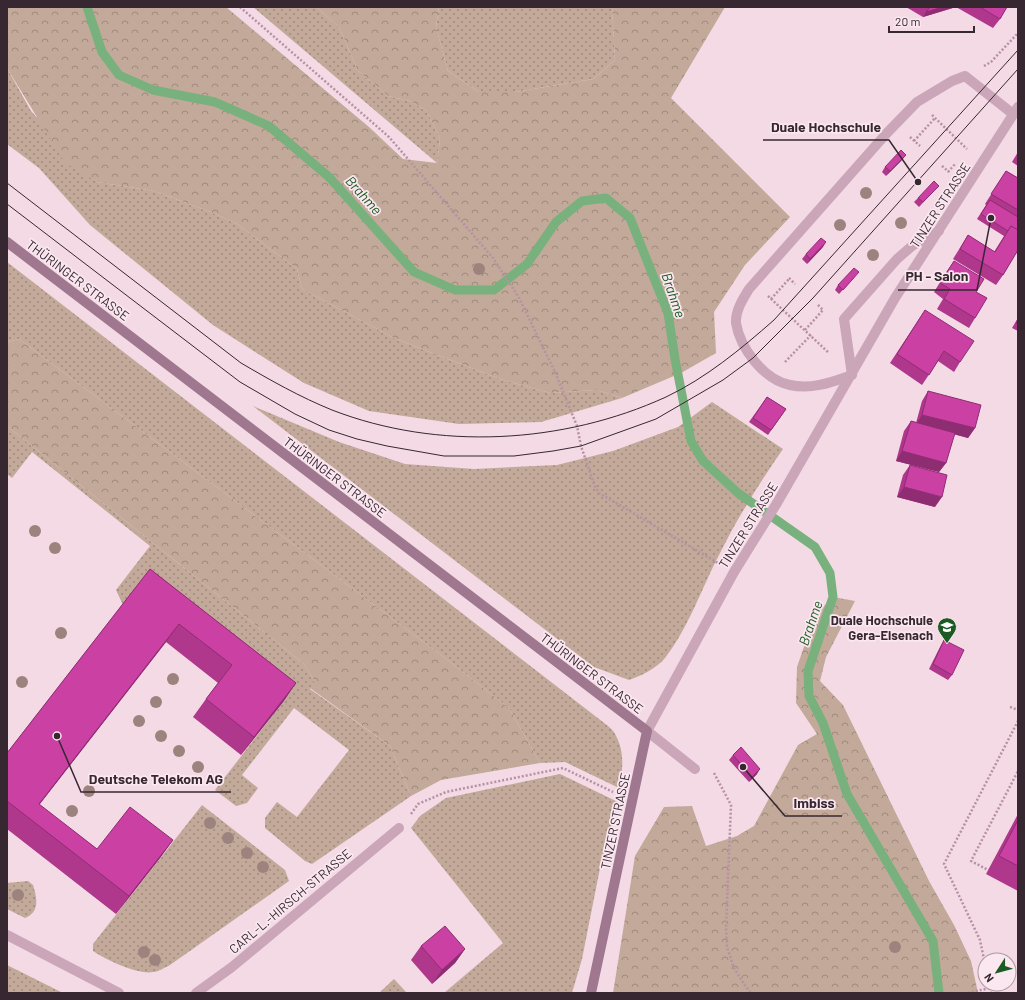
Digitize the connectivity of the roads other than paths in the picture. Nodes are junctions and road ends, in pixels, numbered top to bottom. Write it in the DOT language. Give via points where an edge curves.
graph roads {
  1 [pos="1016,110"];
  2 [pos="939,231"];
  3 [pos="7,242"];
  4 [pos="852,375"];
  5 [pos="647,732"];
  6 [pos="695,769"];
  7 [pos="399,828"];
  8 [pos="7,935"];
  9 [pos="119,993"];
  10 [pos="196,993"];
  11 [pos="591,993"];
  1 -- 2 [label="street, TINZER STRASSE"];
  1 -- 4 [label="street" via="965,76 917,102 886,134 740,303 736,322 744,346 770,376 789,385 818,386"];
  2 -- 4 [label="street, TINZER STRASSE" via="895,298"];
  2 -- 4 [label="street" via="912,246 897,259 844,319"];
  3 -- 5 [label="main road, THÜRINGER STRASSE"];
  4 -- 5 [label="street, TINZER STRASSE" via="734,572"];
  5 -- 6 [label="street"];
  5 -- 11 [label="main road, TINZER STRASSE"];
  7 -- 10 [label="street, CARL-L.-HIRSCH-STRASSE" via="232,967"];
  8 -- 9 [label="street"];
}
